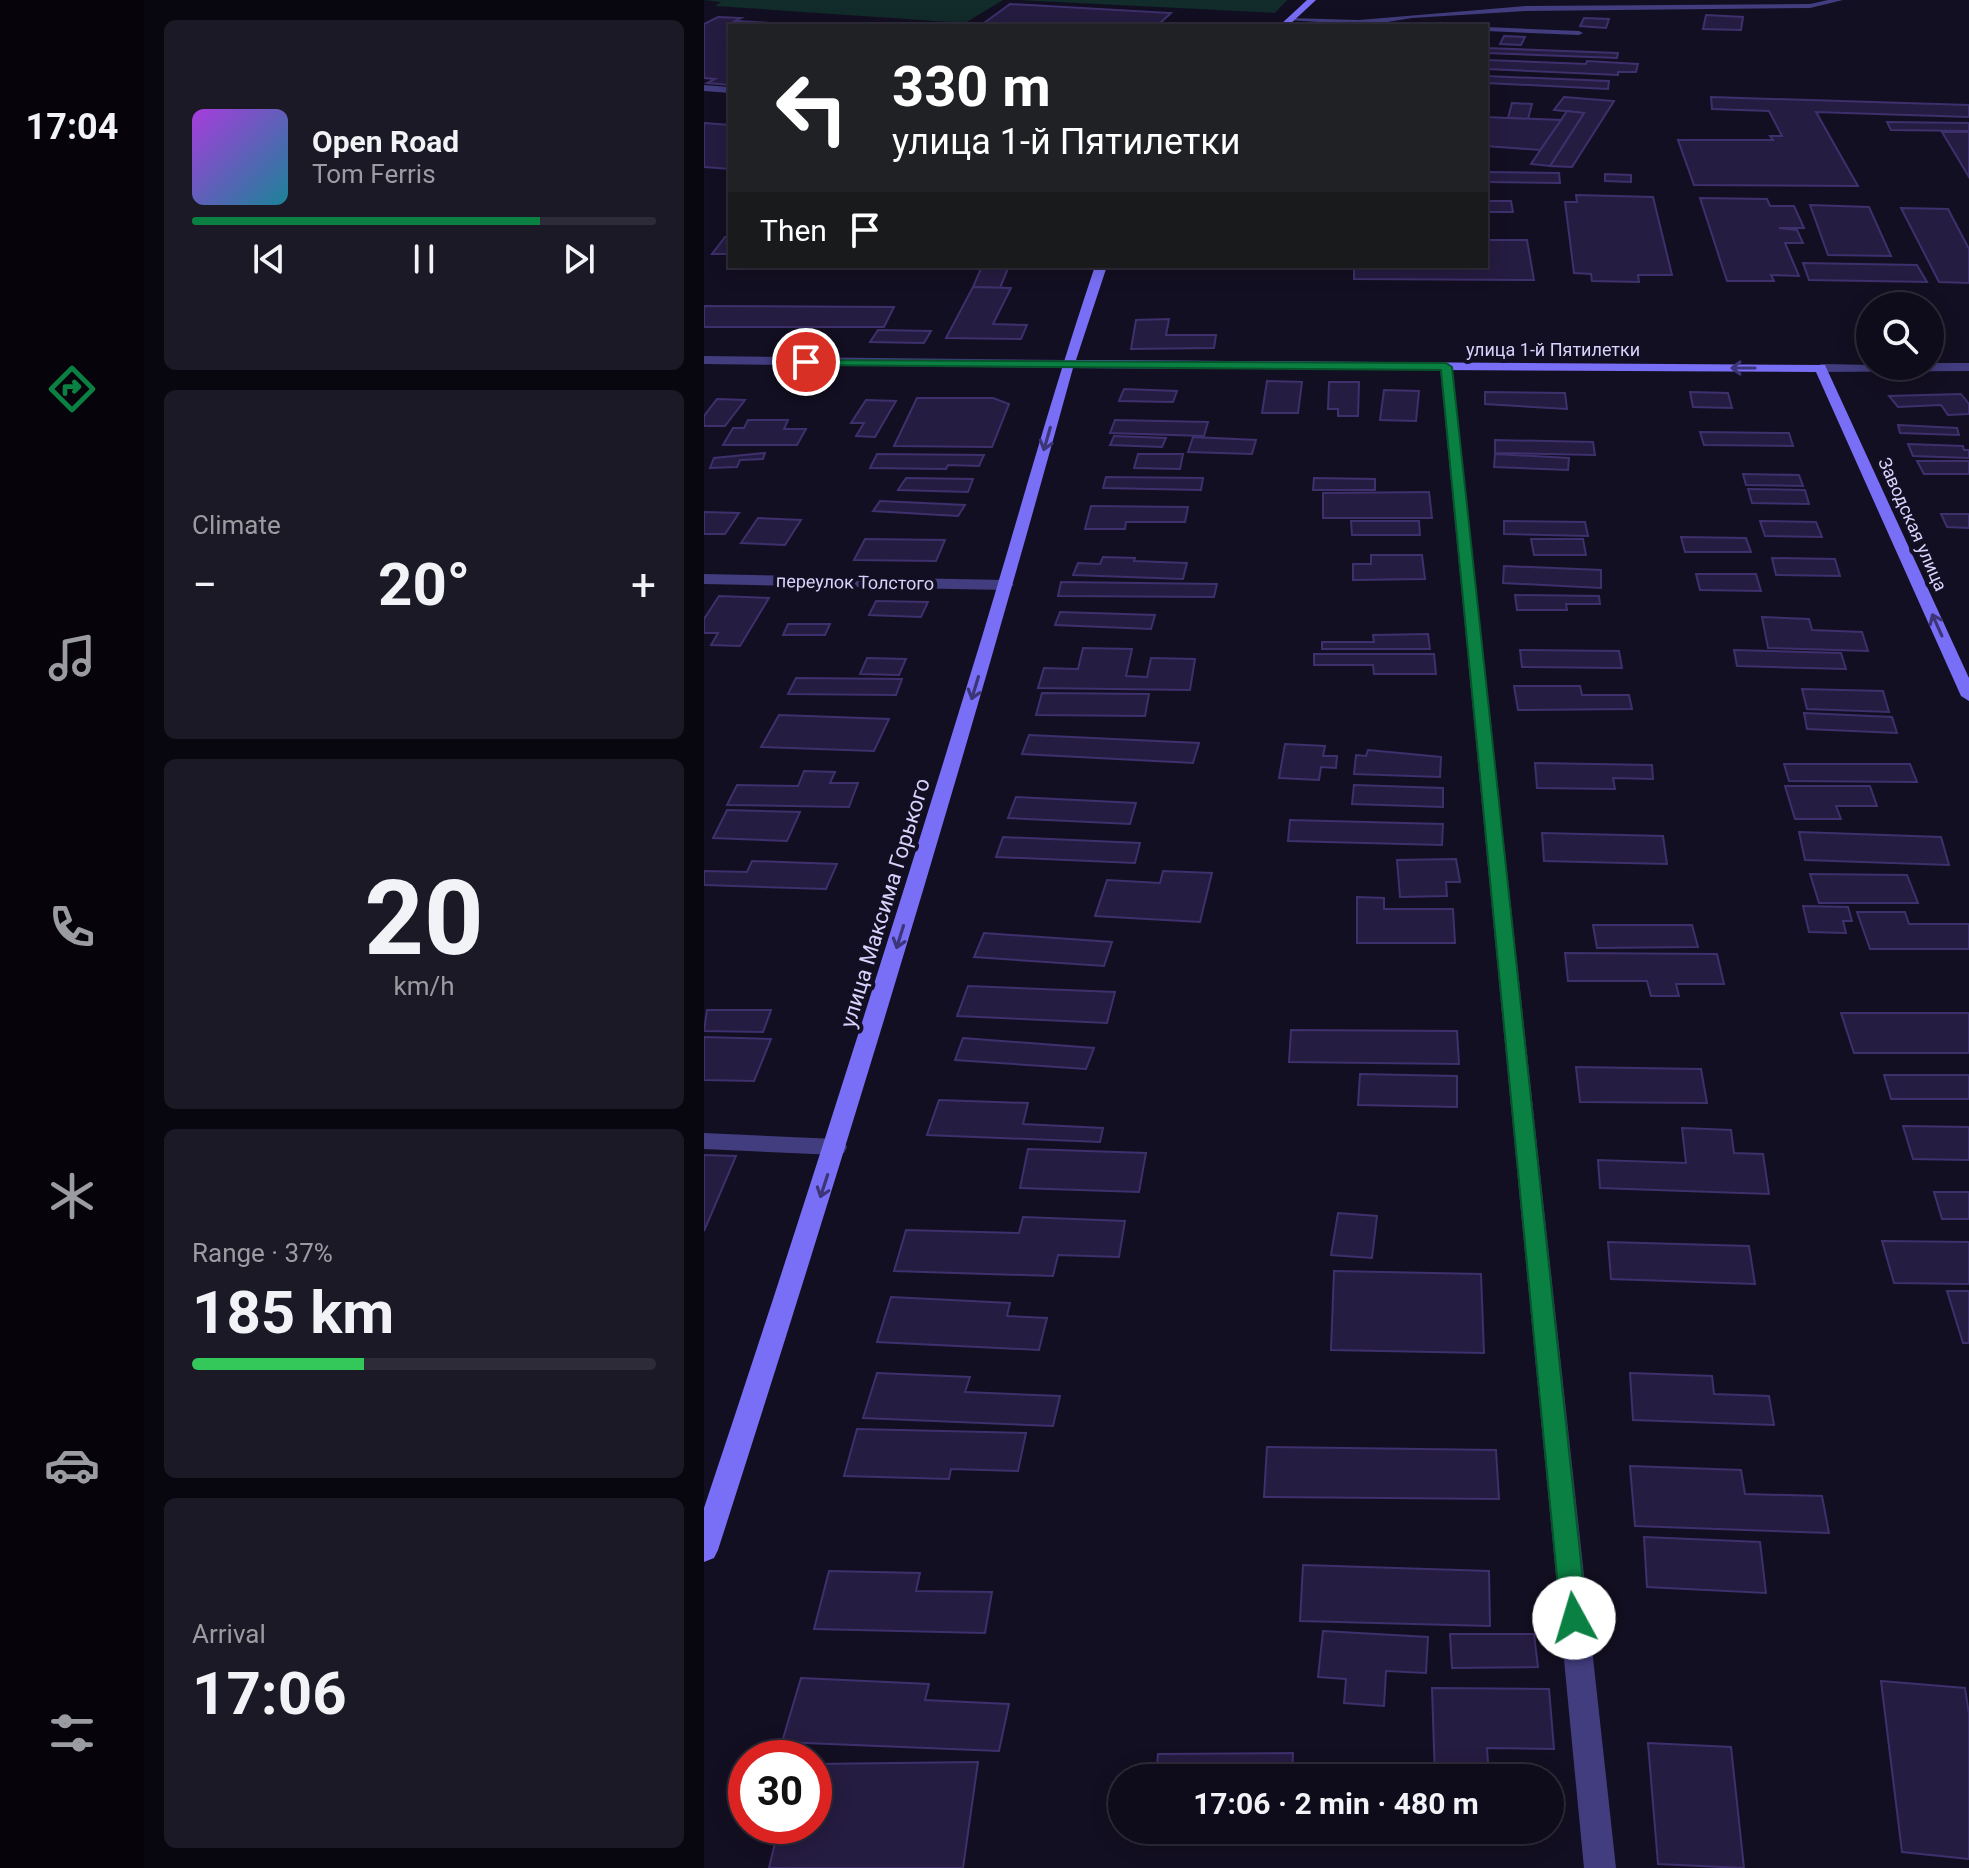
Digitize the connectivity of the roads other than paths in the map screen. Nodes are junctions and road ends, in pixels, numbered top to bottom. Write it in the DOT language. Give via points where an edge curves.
graph roads {
  1 [pos="1312,0"];
  2 [pos="1839,0"];
  3 [pos="1287,23"];
  4 [pos="1356,23"];
  5 [pos="1380,24"];
  6 [pos="1488,29"];
  7 [pos="1579,33"];
  8 [pos="704,88"];
  9 [pos="728,90"];
  10 [pos="1100,268"];
  11 [pos="704,360"];
  12 [pos="1068,364"];
  13 [pos="1446,367"];
  14 [pos="1969,367"];
  15 [pos="1821,368"];
  16 [pos="704,579"];
  17 [pos="1006,585"];
  18 [pos="1969,696"];
  19 [pos="704,1141"];
  20 [pos="836,1147"];
  21 [pos="704,1550"];
  22 [pos="1600,1868"];
  1 -- 3 [label="main road"];
  2 -- 4 [label="street" via="1810,6 1523,7"];
  3 -- 4 [label="street"];
  4 -- 5 [label="street"];
  6 -- 7 [label="street"];
  8 -- 9 [label="street"];
  10 -- 12 [label="main road, улица Максима Горького"];
  11 -- 12 [label="street, улица 1-й Пятилетки"];
  12 -- 13 [label="main road, улица 1-й Пятилетки"];
  12 -- 17 [label="main road, улица Максима Горького, one-way"];
  15 -- 13 [label="main road, улица 1-й Пятилетки, one-way"];
  13 -- 22 [label="street"];
  14 -- 15 [label="street, улица 1-й Пятилетки"];
  18 -- 15 [label="main road, Заводская улица, one-way"];
  16 -- 17 [label="street, переулок Толстого"];
  17 -- 20 [label="main road, улица Максима Горького, one-way"];
  19 -- 20 [label="street"];
  20 -- 21 [label="main road, улица Максима Горького, one-way"];
}
